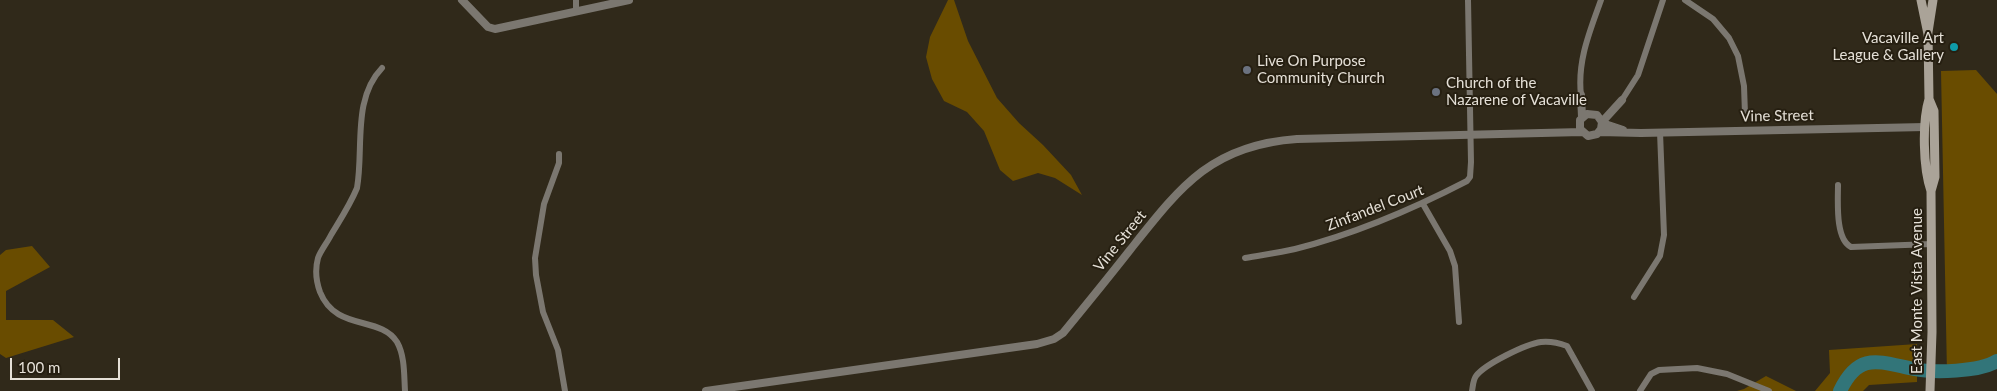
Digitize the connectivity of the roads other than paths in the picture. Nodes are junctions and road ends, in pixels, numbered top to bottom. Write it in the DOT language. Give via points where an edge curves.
graph roads {
  1 [pos="462,0"];
  2 [pos="576,0"];
  3 [pos="629,0"];
  4 [pos="1468,0"];
  5 [pos="1601,0"];
  6 [pos="1663,0"];
  7 [pos="1685,0"];
  8 [pos="1921,0"];
  9 [pos="1931,2"];
  10 [pos="576,12"];
  11 [pos="1928,34"];
  12 [pos="382,68"];
  13 [pos="1581,95"];
  14 [pos="1929,99"];
  15 [pos="1622,100"];
  16 [pos="1612,111"];
  17 [pos="1745,114"];
  18 [pos="1590,121"];
  19 [pos="1925,127"];
  20 [pos="1620,129"];
  21 [pos="1600,132"];
  22 [pos="1630,132"];
  23 [pos="1660,132"];
  24 [pos="1471,136"];
  25 [pos="559,154"];
  26 [pos="1838,185"];
  27 [pos="1931,191"];
  28 [pos="1423,204"];
  29 [pos="1932,244"];
  30 [pos="1245,258"];
  31 [pos="1634,298"];
  32 [pos="1459,322"];
  33 [pos="1930,387"];
  34 [pos="405,391"];
  35 [pos="565,391"];
  36 [pos="706,391"];
  37 [pos="1472,391"];
  38 [pos="1592,391"];
  39 [pos="1640,391"];
  40 [pos="1769,391"];
  1 -- 10 [label="street" via="488,27 495,29"];
  2 -- 10 [label="street"];
  3 -- 10 [label="street"];
  4 -- 24 [label="street"];
  5 -- 13 [label="street" via="1582,58"];
  6 -- 15 [label="street" via="1638,75"];
  7 -- 17 [label="street" via="1712,19 1729,38 1738,56"];
  8 -- 11 [label="main road, East Monte Vista Avenue"];
  9 -- 11 [label="main road, East Monte Vista Avenue"];
  11 -- 14 [label="main road, East Monte Vista Avenue"];
  12 -- 34 [label="street" via="370,82 365,99 357,188 321,252 316,274 320,293 333,311 382,330 396,342 401,352"];
  13 -- 18 [label="street"];
  14 -- 19 [label="main road, East Monte Vista Avenue"];
  14 -- 27 [label="main road, East Monte Vista Avenue" via="1934,111 1935,177"];
  15 -- 16 [label="street"];
  15 -- 18 [label="street"];
  16 -- 18 [label="street"];
  16 -- 20 [label="street" via="1615,124"];
  18 -- 20 [label="street, Vine Street"];
  18 -- 21 [label="street"];
  18 -- 21 [label="street, Vine Street" via="1591,136"];
  18 -- 24 [label="street, Vine Street" via="1558,133"];
  19 -- 23 [label="street, Vine Street"];
  19 -- 27 [label="main road, East Monte Vista Avenue" via="1926,177"];
  20 -- 22 [label="street, Vine Street"];
  21 -- 22 [label="street, Vine Street"];
  22 -- 23 [label="street, Vine Street"];
  23 -- 31 [label="street" via="1664,235 1660,256"];
  24 -- 28 [label="street, Zinfandel Court" via="1470,177"];
  24 -- 36 [label="street, Vine Street" via="1281,140 1227,156 1194,177 1176,194 1054,339"];
  25 -- 35 [label="street" via="559,163 544,204 535,258 543,312 558,350"];
  26 -- 29 [label="street" via="1841,236 1846,244 1851,247"];
  27 -- 29 [label="main road, East Monte Vista Avenue"];
  28 -- 30 [label="street, Zinfandel Court" via="1335,238 1293,250"];
  28 -- 32 [label="street" via="1455,266"];
  29 -- 33 [label="main road, East Monte Vista Avenue"];
  37 -- 38 [label="street" via="1475,378 1481,371 1533,343 1543,342 1567,346"];
  39 -- 40 [label="street" via="1651,374 1659,370 1697,368 1726,374"];
}
